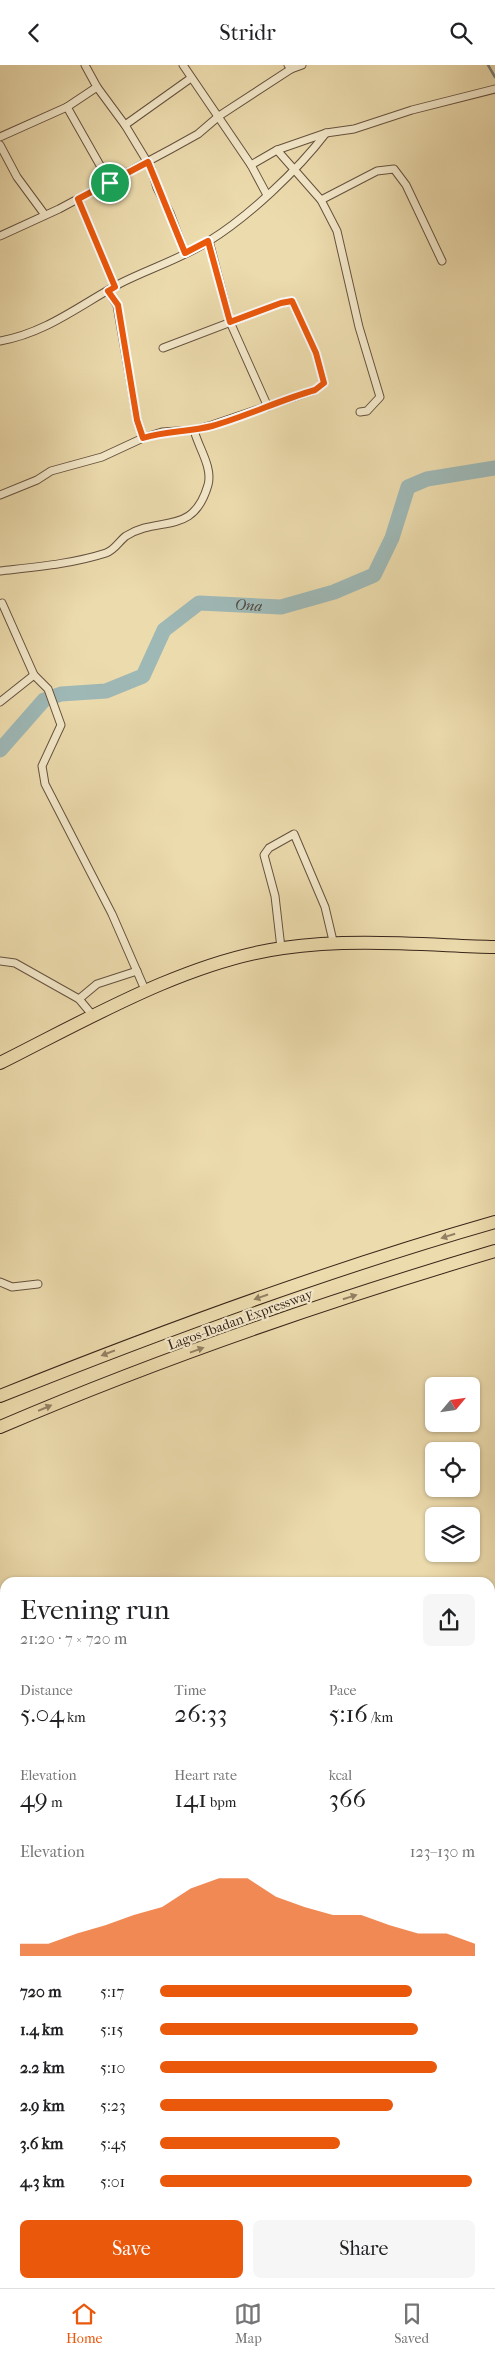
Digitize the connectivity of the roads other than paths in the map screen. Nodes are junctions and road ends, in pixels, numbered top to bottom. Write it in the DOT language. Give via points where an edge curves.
graph roads {
  1 [pos="85,65"];
  2 [pos="183,65"];
  3 [pos="302,65"];
  4 [pos="289,67"];
  5 [pos="191,78"];
  6 [pos="97,87"];
  7 [pos="495,89"];
  8 [pos="68,107"];
  9 [pos="219,116"];
  10 [pos="125,125"];
  11 [pos="326,133"];
  12 [pos="0,137"];
  13 [pos="0,145"];
  14 [pos="277,150"];
  15 [pos="148,162"];
  16 [pos="251,165"];
  17 [pos="295,169"];
  18 [pos="110,183"];
  19 [pos="267,195"];
  20 [pos="78,199"];
  21 [pos="321,200"];
  22 [pos="45,215"];
  23 [pos="0,236"];
  24 [pos="208,241"];
  25 [pos="185,253"];
  26 [pos="442,261"];
  27 [pos="112,289"];
  28 [pos="230,322"];
  29 [pos="0,341"];
  30 [pos="163,348"];
  31 [pos="268,407"];
  32 [pos="360,413"];
  33 [pos="194,430"];
  34 [pos="143,438"];
  35 [pos="0,495"];
  36 [pos="0,571"];
  37 [pos="1,602"];
  38 [pos="34,675"];
  39 [pos="0,702"];
  40 [pos="334,945"];
  41 [pos="495,947"];
  42 [pos="281,948"];
  43 [pos="0,961"];
  44 [pos="137,971"];
  45 [pos="146,992"];
  46 [pos="79,999"];
  47 [pos="94,1017"];
  48 [pos="0,1063"];
  49 [pos="495,1222"];
  50 [pos="495,1251"];
  51 [pos="0,1282"];
  52 [pos="38,1284"];
  53 [pos="0,1396"];
  54 [pos="0,1427"];
  1 -- 6 [label="street"];
  2 -- 5 [label="street"];
  3 -- 4 [label="street"];
  4 -- 9 [label="street"];
  5 -- 9 [label="street"];
  5 -- 10 [label="street"];
  6 -- 8 [label="street"];
  6 -- 10 [label="street"];
  7 -- 11 [label="street" via="354,129"];
  8 -- 12 [label="street"];
  8 -- 18 [label="street"];
  9 -- 15 [label="street" via="198,133"];
  9 -- 16 [label="street"];
  10 -- 15 [label="street"];
  11 -- 14 [label="street"];
  11 -- 17 [label="street"];
  13 -- 22 [label="street" via="17,177"];
  14 -- 16 [label="street"];
  14 -- 17 [label="street"];
  15 -- 18 [label="street"];
  15 -- 25 [label="street"];
  16 -- 19 [label="street"];
  17 -- 19 [label="street"];
  17 -- 21 [label="street"];
  18 -- 20 [label="street"];
  19 -- 24 [label="street"];
  20 -- 22 [label="street"];
  20 -- 27 [label="street"];
  21 -- 26 [label="street" via="377,171 394,169 406,185"];
  21 -- 32 [label="street" via="338,231 359,327 380,397 367,411"];
  22 -- 23 [label="street"];
  24 -- 25 [label="street"];
  24 -- 28 [label="street"];
  25 -- 27 [label="street"];
  27 -- 29 [label="street" via="65,318"];
  27 -- 34 [label="street" via="118,305 137,420"];
  28 -- 30 [label="street"];
  28 -- 31 [label="street"];
  28 -- 31 [label="street" via="292,301 300,317 316,353 324,383 315,390"];
  31 -- 33 [label="street"];
  33 -- 34 [label="street" via="162,432"];
  33 -- 36 [label="street" via="209,473 208,485 195,512 176,523 126,536 107,553"];
  34 -- 35 [label="street" via="102,457 51,471"];
  37 -- 38 [label="street"];
  38 -- 39 [label="street"];
  38 -- 44 [label="street" via="48,689 61,725 42,767 45,784 112,914"];
  40 -- 41 [label="highway"];
  40 -- 42 [label="highway"];
  40 -- 42 [label="street" via="325,907 294,834 269,848 264,855 276,896"];
  42 -- 45 [label="highway" via="221,963"];
  43 -- 46 [label="street" via="16,963"];
  44 -- 45 [label="street"];
  44 -- 46 [label="street" via="97,985"];
  45 -- 47 [label="highway"];
  46 -- 47 [label="street"];
  47 -- 48 [label="highway"];
  49 -- 53 [label="highway, Lagos-Ibadan Expressway, one-way" via="259,1298"];
  54 -- 50 [label="highway, Lagos-Ibadan Expressway, one-way" via="288,1317"];
  51 -- 52 [label="street" via="12,1287"];
}
